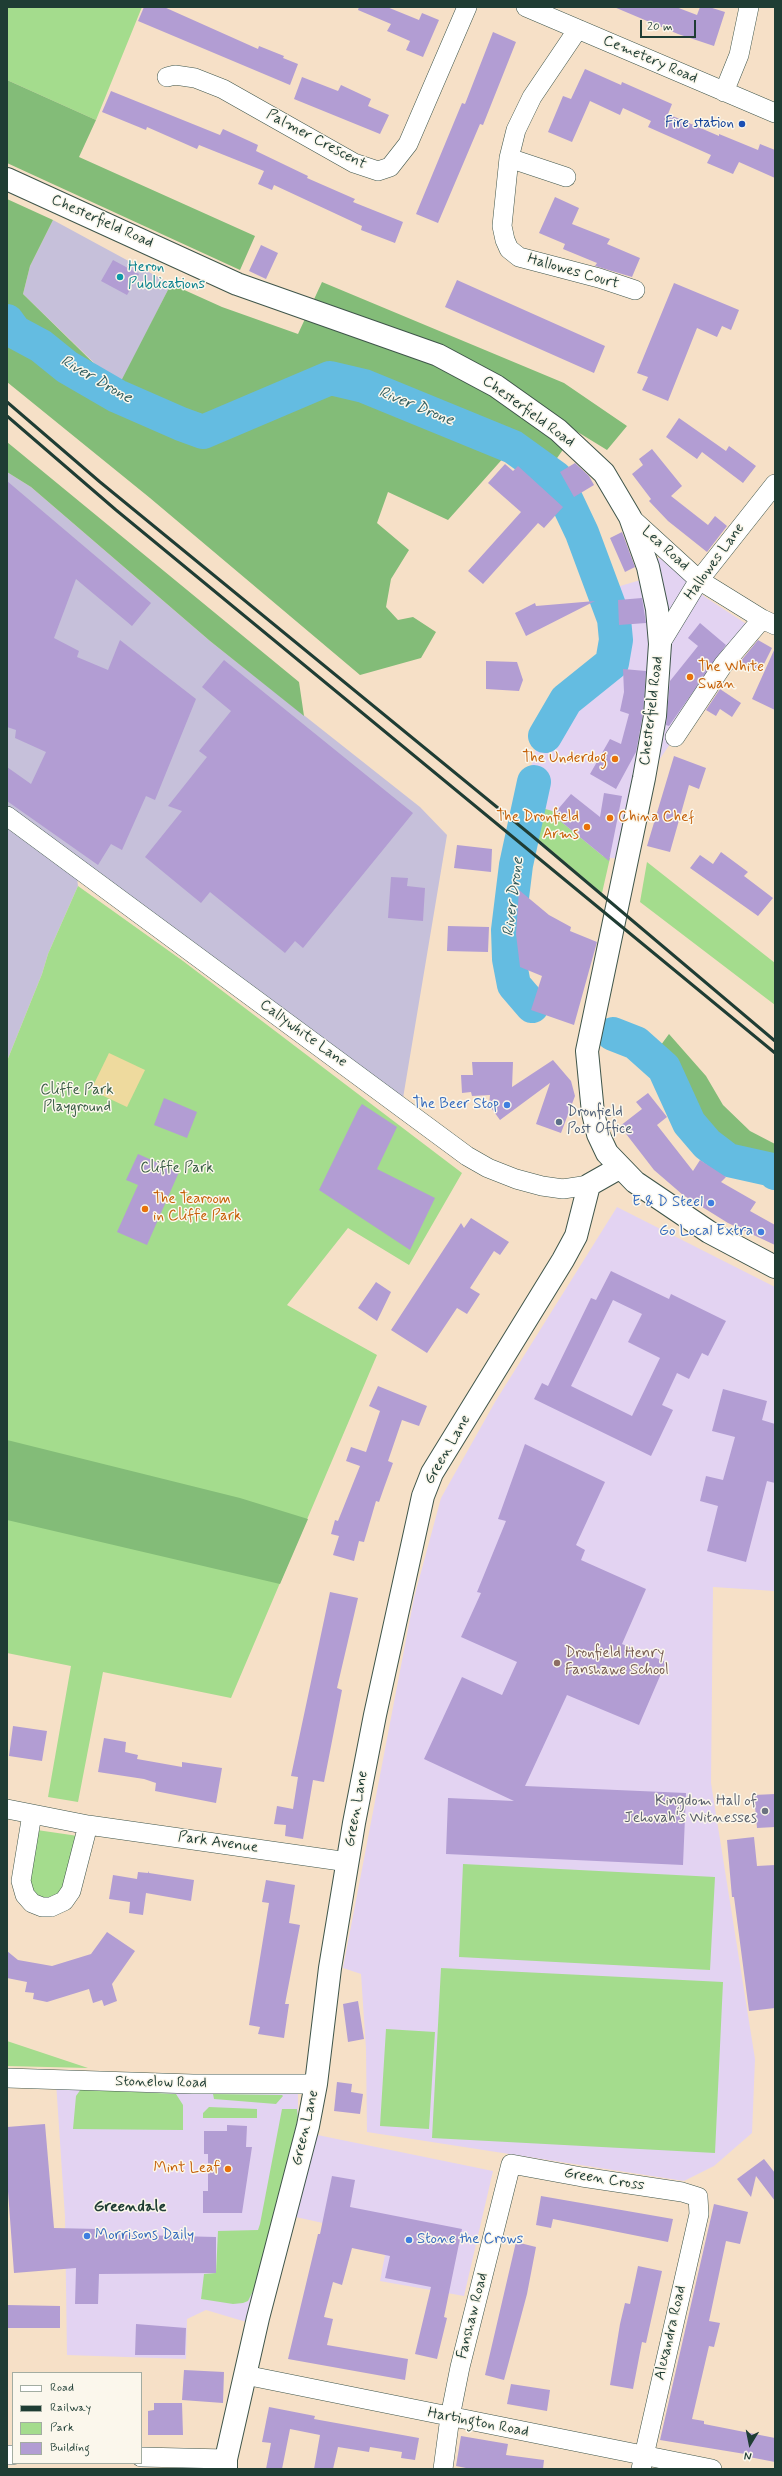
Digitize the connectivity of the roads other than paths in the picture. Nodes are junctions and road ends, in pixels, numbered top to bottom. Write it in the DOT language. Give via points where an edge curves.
graph roads {
  1 [pos="467,7"];
  2 [pos="526,7"];
  3 [pos="750,7"];
  4 [pos="578,29"];
  5 [pos="167,77"];
  6 [pos="724,92"];
  7 [pos="775,113"];
  8 [pos="509,158"];
  9 [pos="566,177"];
  10 [pos="7,179"];
  11 [pos="635,290"];
  12 [pos="775,484"];
  13 [pos="630,517"];
  14 [pos="699,580"];
  15 [pos="768,622"];
  16 [pos="660,644"];
  17 [pos="675,737"];
  18 [pos="7,816"];
  19 [pos="619,1168"];
  20 [pos="589,1185"];
  21 [pos="775,1267"];
  22 [pos="7,1809"];
  23 [pos="32,1814"];
  24 [pos="88,1825"];
  25 [pos="348,1862"];
  26 [pos="7,2078"];
  27 [pos="316,2084"];
  28 [pos="511,2164"];
  29 [pos="698,2197"];
  30 [pos="245,2375"];
  31 [pos="450,2417"];
  32 [pos="142,2457"];
  33 [pos="642,2462"];
  34 [pos="226,2464"];
  35 [pos="443,2469"];
  36 [pos="712,2469"];
  1 -- 5 [label="street, Palmer Crescent" via="408,144 390,167 378,171 354,163 223,89 195,78 175,75"];
  2 -- 4 [label="street, Cemetery Road"];
  3 -- 6 [label="street" via="738,55"];
  4 -- 6 [label="street, Cemetery Road"];
  4 -- 8 [label="street, Hallowes Court" via="532,97 516,130"];
  6 -- 7 [label="street, Cemetery Road"];
  8 -- 9 [label="street"];
  8 -- 11 [label="street, Hallowes Court" via="502,226 509,249 519,257"];
  10 -- 13 [label="main road, Chesterfield Road" via="237,284 438,355 496,386 558,430 589,457 604,473"];
  12 -- 14 [label="street, Hallowes Lane"];
  13 -- 14 [label="street, Lea Road"];
  13 -- 16 [label="main road, Chesterfield Road" via="648,567 657,609"];
  14 -- 15 [label="street, Lea Road"];
  14 -- 16 [label="street, Hallowes Lane"];
  15 -- 17 [label="street, Lea Road" via="723,665"];
  16 -- 19 [label="main road, Chesterfield Road" via="655,716 644,778 587,1051 589,1092 598,1134 607,1153"];
  18 -- 20 [label="street, Callywhite Lane" via="467,1156 488,1168 542,1186 563,1189"];
  19 -- 20 [label="main road, Callywhite Lane"];
  19 -- 21 [label="main road, Chesterfield Road" via="679,1213"];
  20 -- 25 [label="main road, Green Lane" via="576,1236 432,1473 423,1496 375,1715"];
  22 -- 23 [label="street, Park Avenue"];
  23 -- 24 [label="street, Park Avenue"];
  23 -- 24 [label="street" via="21,1881 25,1895 32,1903 42,1907 64,1902 71,1891"];
  24 -- 25 [label="street, Park Avenue"];
  25 -- 27 [label="main road, Green Lane" via="330,1968"];
  26 -- 27 [label="street, Stonelow Road" via="193,2084"];
  27 -- 30 [label="main road, Green Lane" via="308,2126"];
  28 -- 29 [label="street, Green Cross" via="582,2178 682,2192"];
  28 -- 31 [label="street, Fanshaw Road"];
  29 -- 33 [label="street, Alexandra Road" via="699,2214"];
  30 -- 31 [label="street, Hartington Road"];
  30 -- 34 [label="main road, Green Lane"];
  31 -- 33 [label="street, Hartington Road"];
  31 -- 35 [label="street, Fanshaw Road"];
  32 -- 34 [label="street"];
  33 -- 36 [label="street, Hartington Road"];
}
